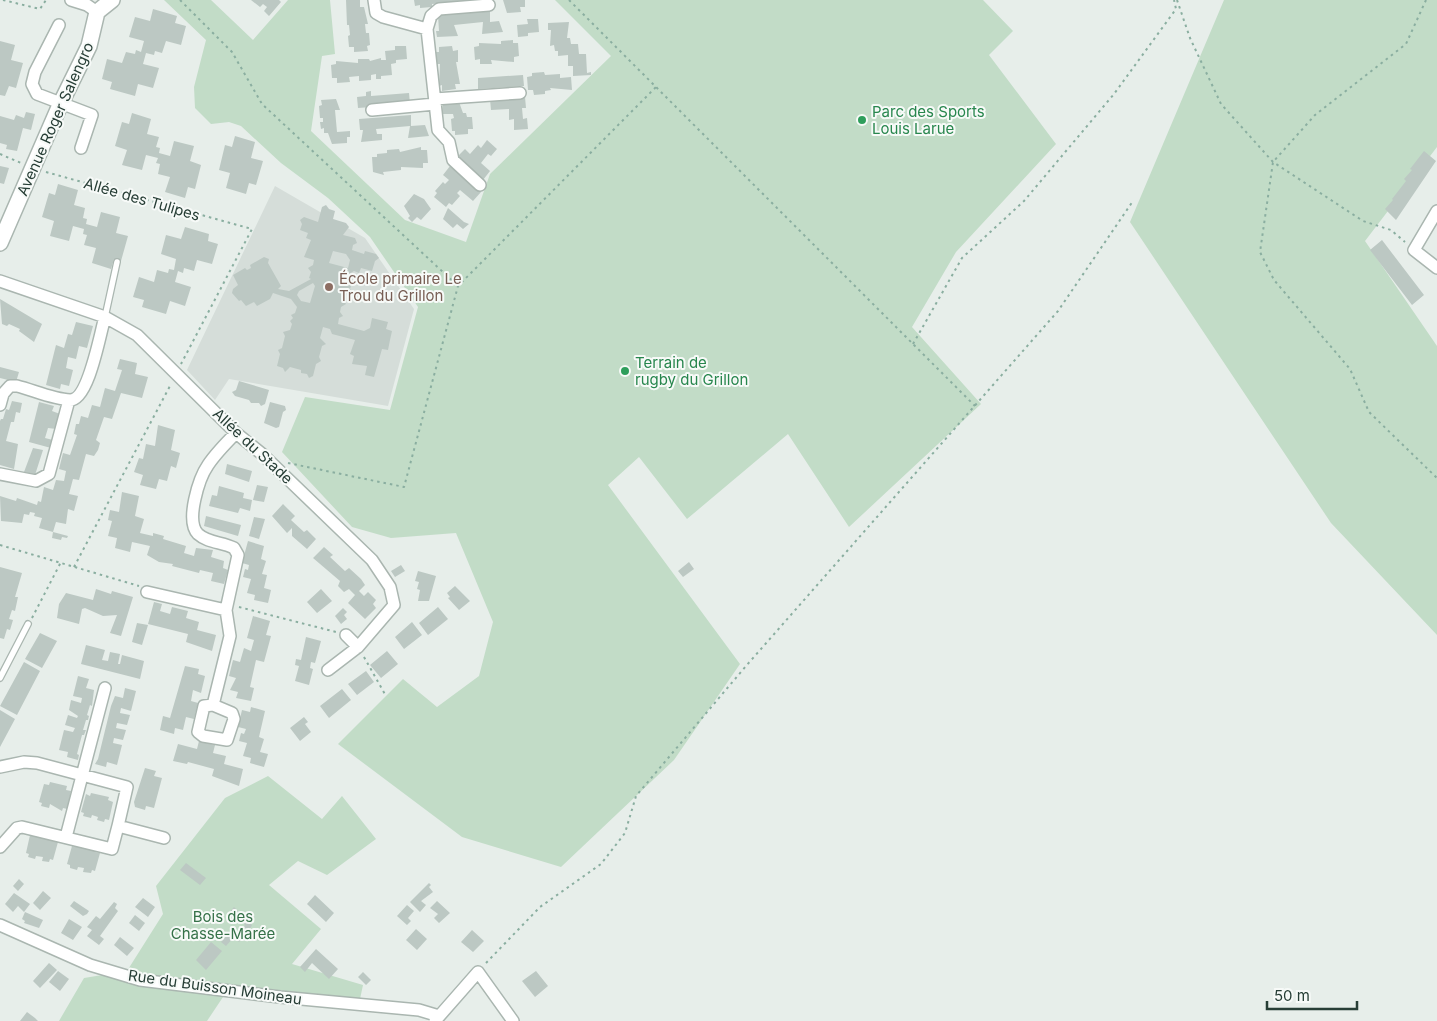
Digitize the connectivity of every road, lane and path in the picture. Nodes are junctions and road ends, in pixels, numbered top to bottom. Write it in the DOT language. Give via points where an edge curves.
graph roads {
  1 [pos="3,0"];
  2 [pos="46,0"];
  3 [pos="71,0"];
  4 [pos="112,0"];
  5 [pos="180,0"];
  6 [pos="374,0"];
  7 [pos="569,0"];
  8 [pos="1175,0"];
  9 [pos="1426,0"];
  10 [pos="489,5"];
  11 [pos="97,12"];
  12 [pos="59,25"];
  13 [pos="427,29"];
  14 [pos="656,87"];
  15 [pos="520,93"];
  16 [pos="435,102"];
  17 [pos="60,105"];
  18 [pos="372,110"];
  19 [pos="81,148"];
  20 [pos="0,154"];
  21 [pos="1274,162"];
  22 [pos="32,168"];
  23 [pos="480,185"];
  24 [pos="1133,202"];
  25 [pos="1437,211"];
  26 [pos="0,243"];
  27 [pos="1414,250"];
  28 [pos="117,262"];
  29 [pos="1437,268"];
  30 [pos="0,280"];
  31 [pos="458,286"];
  32 [pos="104,317"];
  33 [pos="912,344"];
  34 [pos="177,373"];
  35 [pos="69,400"];
  36 [pos="0,405"];
  37 [pos="975,406"];
  38 [pos="236,432"];
  39 [pos="287,462"];
  40 [pos="0,474"];
  41 [pos="1437,478"];
  42 [pos="0,545"];
  43 [pos="61,562"];
  44 [pos="74,567"];
  45 [pos="147,592"];
  46 [pos="226,607"];
  47 [pos="28,624"];
  48 [pos="346,635"];
  49 [pos="358,647"];
  50 [pos="328,670"];
  51 [pos="0,678"];
  52 [pos="105,688"];
  53 [pos="386,696"];
  54 [pos="212,705"];
  55 [pos="0,767"];
  56 [pos="83,775"];
  57 [pos="118,826"];
  58 [pos="66,837"];
  59 [pos="164,838"];
  60 [pos="0,846"];
  61 [pos="0,925"];
  62 [pos="478,972"];
  63 [pos="437,1018"];
  64 [pos="513,1021"];
  1 -- 2 [label="path" via="40,9"];
  3 -- 11 [label="street"];
  4 -- 11 [label="street"];
  5 -- 31 [label="path" via="232,52 262,104"];
  6 -- 13 [label="street" via="376,13 383,17"];
  7 -- 14 [label="path"];
  8 -- 21 [label="path" via="1221,104"];
  8 -- 33 [label="path" via="1176,9 1114,94 1024,202 962,258"];
  9 -- 21 [label="path" via="1406,44 1315,115"];
  10 -- 13 [label="street" via="439,9 431,16"];
  11 -- 17 [label="street, Avenue Roger Salengro" via="89,46"];
  12 -- 17 [label="street" via="34,72 32,84 37,94"];
  13 -- 16 [label="street"];
  14 -- 31 [label="path"];
  14 -- 33 [label="path"];
  15 -- 16 [label="street"];
  16 -- 18 [label="street"];
  16 -- 23 [label="street" via="438,130 449,142 453,160"];
  17 -- 19 [label="street" via="92,115"];
  17 -- 22 [label="street, Avenue Roger Salengro"];
  20 -- 22 [label="path, Allée des Tulipes"];
  21 -- 27 [label="path" via="1363,221 1391,230"];
  21 -- 41 [label="path" via="1260,252 1274,280 1350,369 1369,412"];
  22 -- 26 [label="street, Avenue Roger Salengro"];
  22 -- 34 [label="path, Allée des Tulipes" via="252,230"];
  24 -- 37 [label="path" via="1058,311"];
  25 -- 27 [label="street"];
  27 -- 29 [label="street"];
  28 -- 32 [label="lane"];
  30 -- 32 [label="street, Allée du Stade"];
  31 -- 39 [label="path" via="404,487"];
  32 -- 34 [label="street, Allée du Stade" via="137,334"];
  32 -- 35 [label="street" via="84,389"];
  33 -- 37 [label="path"];
  34 -- 38 [label="street, Allée du Stade"];
  34 -- 44 [label="path"];
  35 -- 36 [label="street" via="10,386"];
  35 -- 40 [label="street" via="49,474 36,481"];
  37 -- 62 [label="path" via="636,796 625,833 601,864 540,907"];
  38 -- 46 [label="street" via="208,465 192,516 197,533 205,540 229,545 236,551 237,560"];
  38 -- 49 [label="street, Allée du Stade" via="372,560 390,587 394,605"];
  42 -- 43 [label="path"];
  43 -- 44 [label="path"];
  43 -- 47 [label="path"];
  44 -- 45 [label="path" via="138,584"];
  45 -- 46 [label="street"];
  46 -- 48 [label="path"];
  46 -- 54 [label="street" via="230,636"];
  47 -- 51 [label="lane"];
  48 -- 49 [label="street"];
  49 -- 50 [label="street, Allée du Stade"];
  49 -- 53 [label="path"];
  52 -- 56 [label="street"];
  55 -- 56 [label="street" via="24,762"];
  56 -- 57 [label="street" via="127,787"];
  56 -- 58 [label="street"];
  57 -- 58 [label="street" via="112,849"];
  57 -- 59 [label="street"];
  58 -- 60 [label="street" via="22,827 17,828"];
  61 -- 63 [label="street, Rue du Buisson Moineau" via="90,965 140,980 280,998 419,1010"];
  62 -- 63 [label="street"];
  62 -- 64 [label="street"];
}
